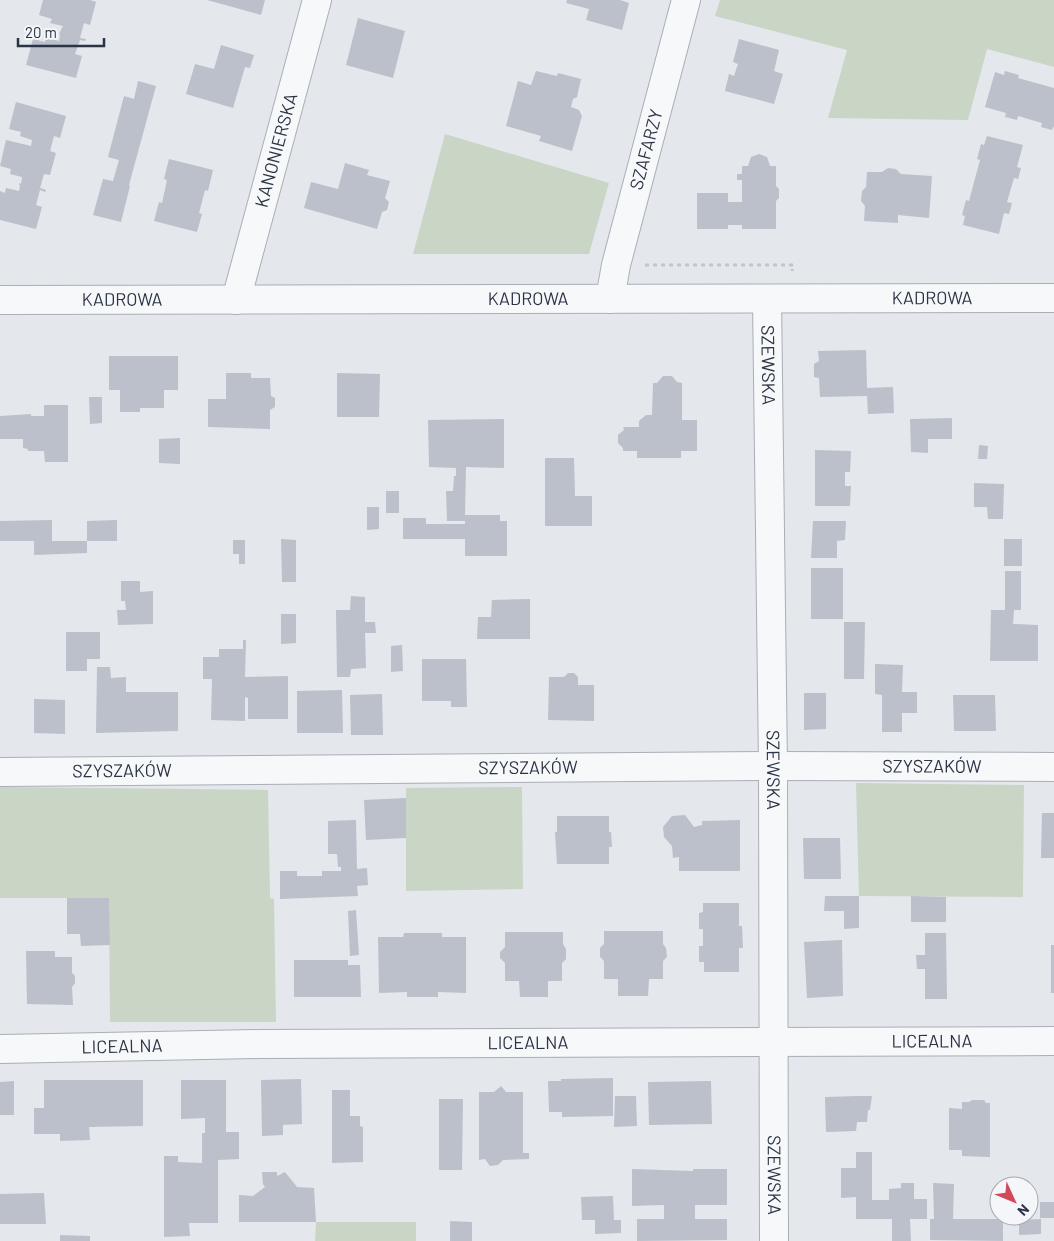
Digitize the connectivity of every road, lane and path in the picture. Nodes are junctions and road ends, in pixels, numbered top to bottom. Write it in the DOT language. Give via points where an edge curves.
graph roads {
  1 [pos="317,0"];
  2 [pos="686,0"];
  3 [pos="1054,298"];
  4 [pos="767,299"];
  5 [pos="0,300"];
  6 [pos="236,300"];
  7 [pos="610,300"];
  8 [pos="773,766"];
  9 [pos="1054,767"];
  10 [pos="0,772"];
  11 [pos="1054,1041"];
  12 [pos="773,1042"];
  13 [pos="0,1049"];
  14 [pos="774,1241"];
  1 -- 6 [label="street, KANONIERSKA"];
  2 -- 7 [label="street, SZAFARZY" via="616,265"];
  3 -- 4 [label="street, KADROWA"];
  4 -- 7 [label="street, KADROWA"];
  4 -- 8 [label="street, SZEWSKA"];
  5 -- 6 [label="street, KADROWA"];
  6 -- 7 [label="street, KADROWA"];
  8 -- 9 [label="street, SZYSZAKÓW"];
  8 -- 10 [label="street, SZYSZAKÓW"];
  8 -- 12 [label="street, SZEWSKA"];
  11 -- 12 [label="street, LICEALNA"];
  12 -- 13 [label="street, LICEALNA" via="261,1044"];
  12 -- 14 [label="street, SZEWSKA"];
}
